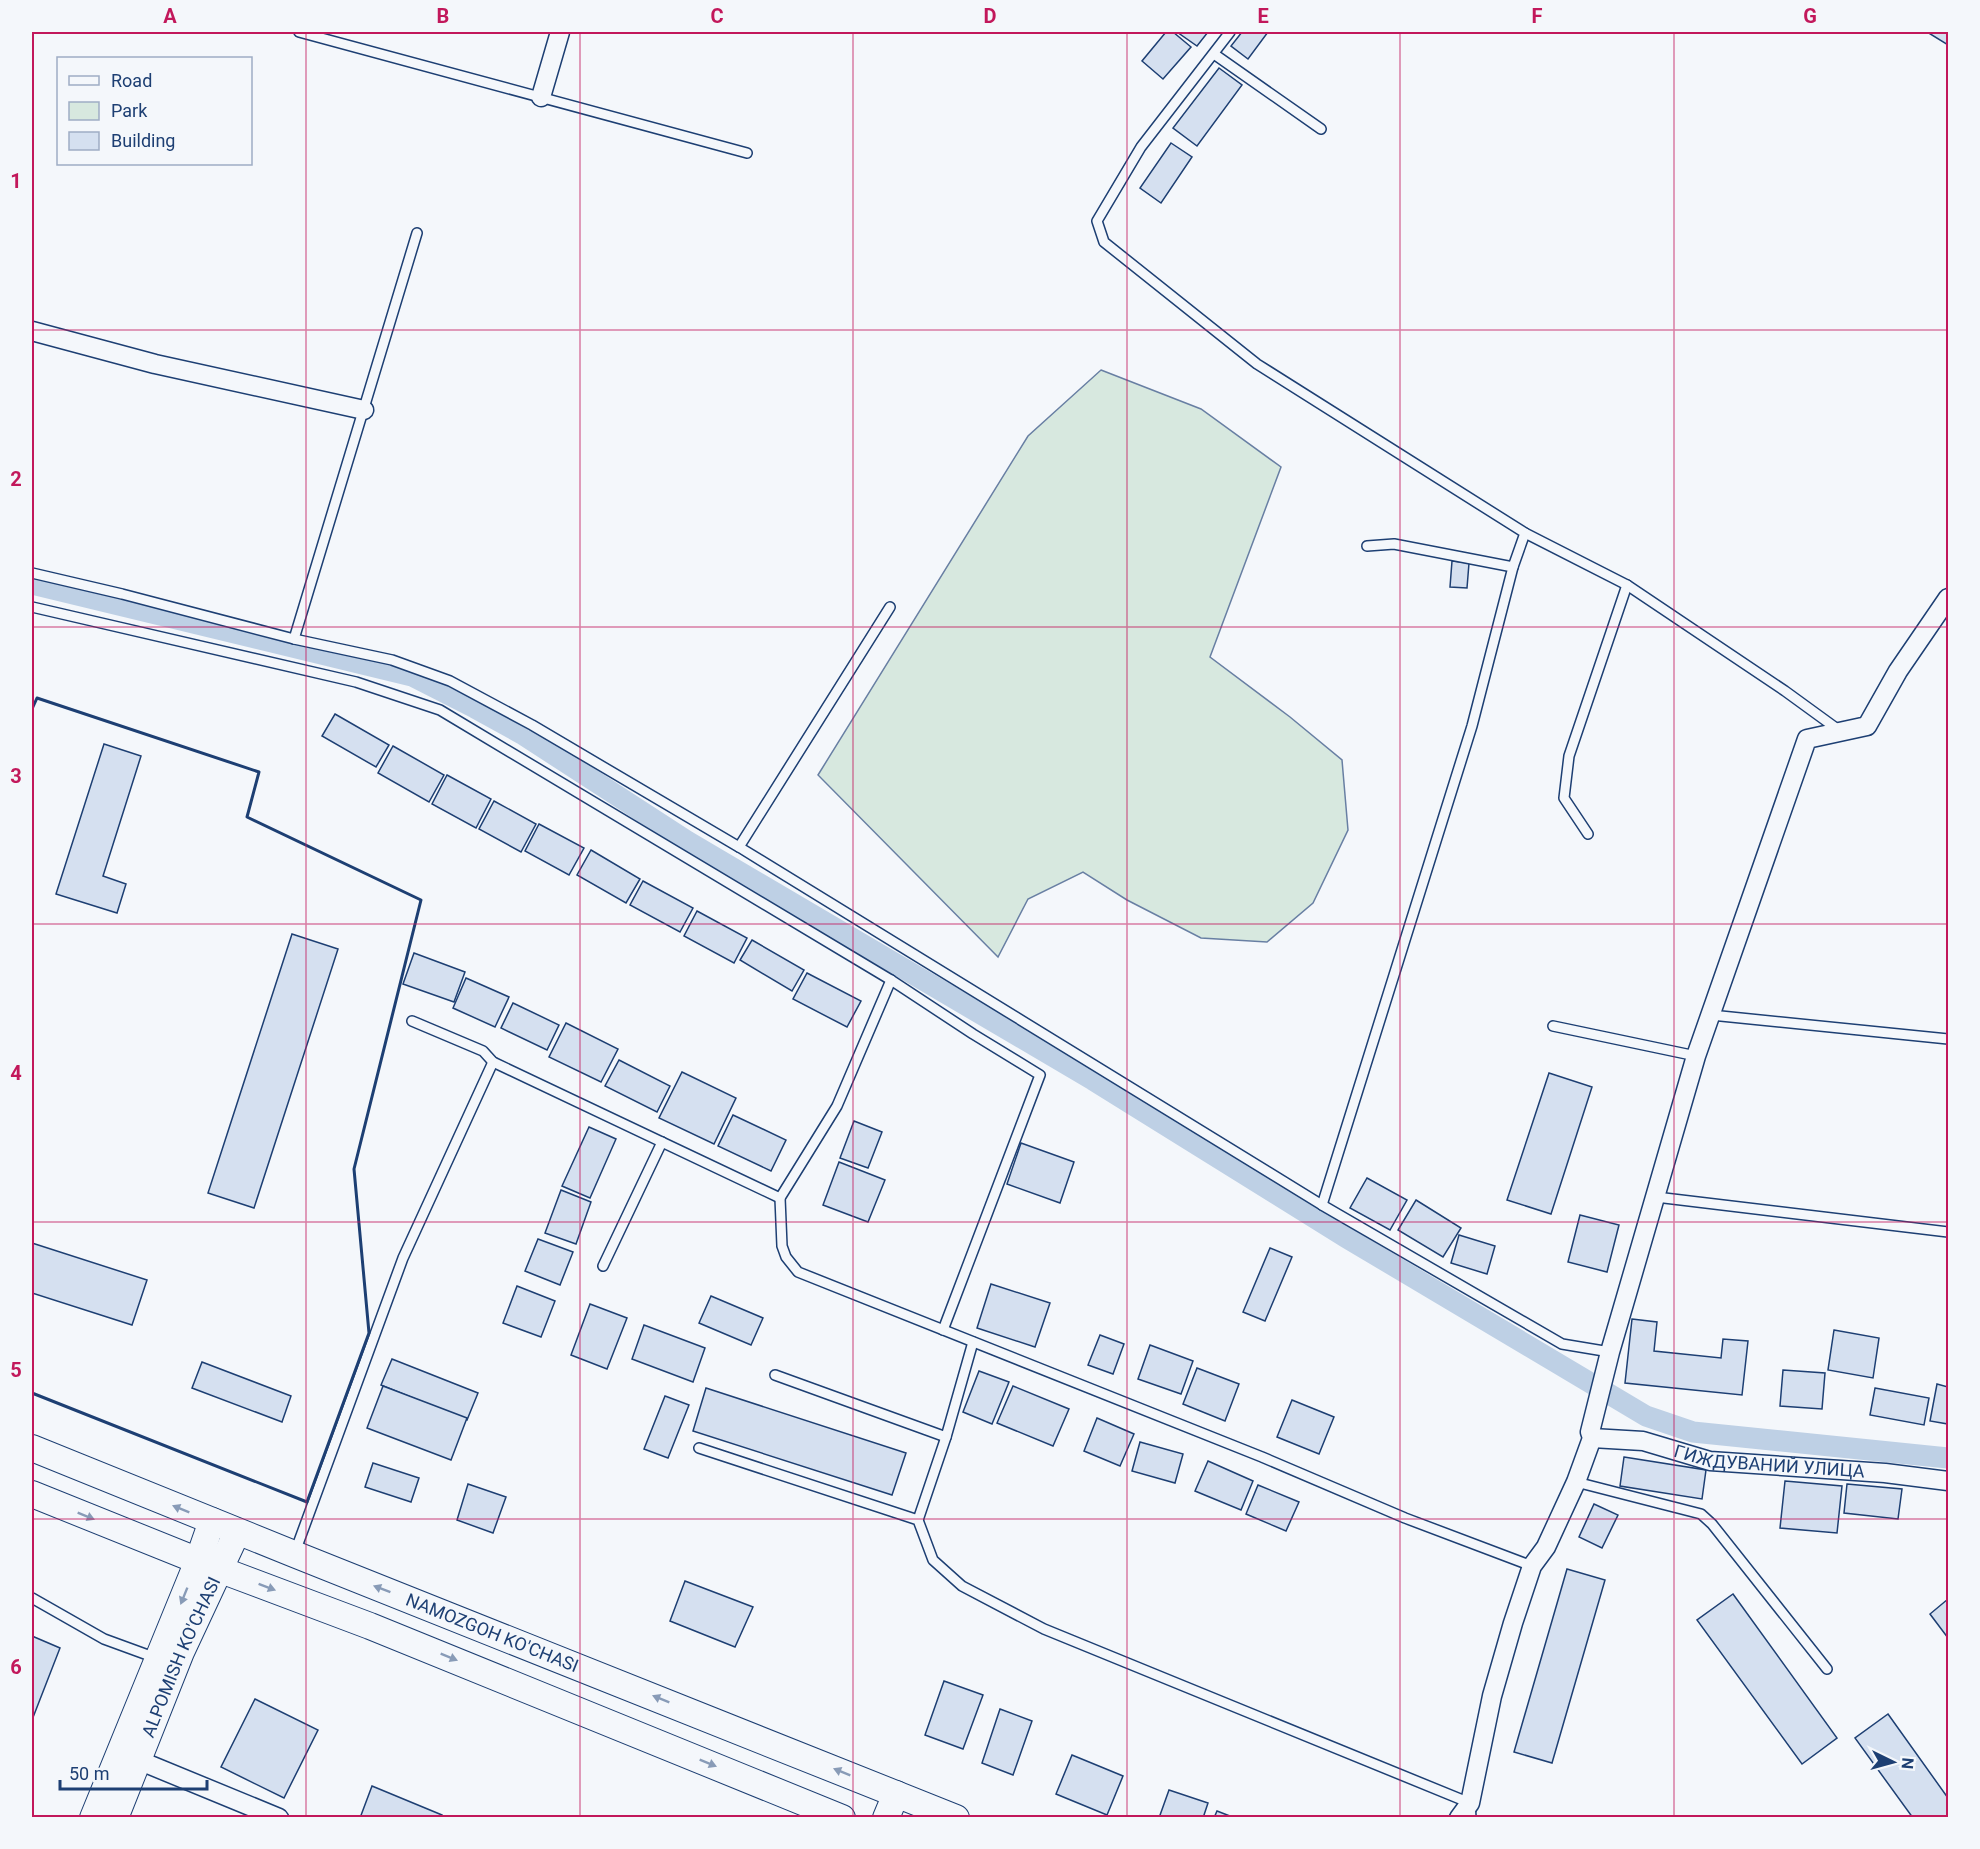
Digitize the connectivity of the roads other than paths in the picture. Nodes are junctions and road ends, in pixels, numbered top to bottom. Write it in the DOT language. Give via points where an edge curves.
graph roads {
  1 [pos="299,32"];
  2 [pos="560,32"];
  3 [pos="1230,32"];
  4 [pos="1214,54"];
  5 [pos="541,97"];
  6 [pos="1321,129"];
  7 [pos="747,153"];
  8 [pos="417,232"];
  9 [pos="32,331"];
  10 [pos="364,410"];
  11 [pos="1525,533"];
  12 [pos="1367,546"];
  13 [pos="1513,567"];
  14 [pos="32,573"];
  15 [pos="1627,585"];
  16 [pos="1948,598"];
  17 [pos="32,607"];
  18 [pos="890,608"];
  19 [pos="294,639"];
  20 [pos="1841,732"];
  21 [pos="1588,834"];
  22 [pos="739,847"];
  23 [pos="891,980"];
  24 [pos="1711,1015"];
  25 [pos="412,1021"];
  26 [pos="1553,1026"];
  27 [pos="1948,1039"];
  28 [pos="1696,1056"];
  29 [pos="493,1062"];
  30 [pos="662,1142"];
  31 [pos="1656,1197"];
  32 [pos="780,1198"];
  33 [pos="1322,1204"];
  34 [pos="1948,1232"];
  35 [pos="603,1266"];
  36 [pos="944,1330"];
  37 [pos="974,1342"];
  38 [pos="1610,1352"];
  39 [pos="775,1375"];
  40 [pos="1591,1435"];
  41 [pos="946,1437"];
  42 [pos="32,1448"];
  43 [pos="699,1448"];
  44 [pos="1948,1481"];
  45 [pos="1576,1482"];
  46 [pos="32,1494"];
  47 [pos="918,1520"];
  48 [pos="212,1521"];
  49 [pos="237,1532"];
  50 [pos="294,1554"];
  51 [pos="210,1565"];
  52 [pos="1532,1566"];
  53 [pos="32,1598"];
  54 [pos="158,1659"];
  55 [pos="1827,1669"];
  56 [pos="138,1760"];
  57 [pos="896,1794"];
  58 [pos="1467,1813"];
  59 [pos="275,1817"];
  60 [pos="93,1818"];
  61 [pos="115,1818"];
  62 [pos="842,1818"];
  63 [pos="886,1818"];
  64 [pos="956,1818"];
  1 -- 5 [label="lane"];
  2 -- 5 [label="street"];
  3 -- 4 [label="lane"];
  4 -- 6 [label="lane"];
  4 -- 11 [label="lane" via="1141,147 1097,221 1104,242 1257,364"];
  5 -- 7 [label="lane"];
  8 -- 10 [label="lane"];
  9 -- 10 [label="street" via="155,364"];
  10 -- 19 [label="lane"];
  11 -- 13 [label="lane"];
  11 -- 15 [label="lane"];
  12 -- 13 [label="lane" via="1394,544"];
  13 -- 33 [label="lane" via="1472,726"];
  14 -- 19 [label="lane"];
  15 -- 20 [label="lane"];
  15 -- 21 [label="lane" via="1569,756 1564,798"];
  16 -- 20 [label="street" via="1867,726"];
  17 -- 23 [label="lane" via="356,682 440,710"];
  18 -- 22 [label="lane"];
  19 -- 22 [label="lane" via="392,660 450,681"];
  20 -- 24 [label="street" via="1808,739"];
  22 -- 33 [label="lane"];
  23 -- 32 [label="lane" via="837,1106"];
  23 -- 36 [label="lane" via="1040,1075"];
  24 -- 27 [label="lane"];
  24 -- 28 [label="street"];
  25 -- 29 [label="lane" via="483,1051"];
  26 -- 28 [label="lane"];
  28 -- 31 [label="street"];
  29 -- 30 [label="lane"];
  29 -- 50 [label="lane" via="403,1258"];
  30 -- 32 [label="lane"];
  30 -- 35 [label="lane"];
  31 -- 34 [label="lane"];
  31 -- 38 [label="street"];
  32 -- 36 [label="lane" via="782,1246 798,1272"];
  33 -- 38 [label="lane" via="1562,1344"];
  36 -- 37 [label="lane"];
  37 -- 41 [label="lane"];
  37 -- 52 [label="lane"];
  38 -- 40 [label="street"];
  39 -- 41 [label="lane"];
  40 -- 44 [label="street, ГИЖДУВАНИЙ УЛИЦА" via="1643,1442 1710,1461"];
  40 -- 45 [label="street"];
  41 -- 47 [label="lane"];
  48 -- 42 [label="main road, NAMOZGOH KO'CHASI, one-way"];
  43 -- 47 [label="lane"];
  45 -- 52 [label="street" via="1546,1547"];
  45 -- 55 [label="lane" via="1701,1514"];
  46 -- 51 [label="main road, one-way"];
  47 -- 58 [label="lane" via="933,1560 962,1586 1044,1629"];
  48 -- 49 [label="main road, NAMOZGOH KO'CHASI"];
  48 -- 51 [label="main road"];
  49 -- 50 [label="main road, NAMOZGOH KO'CHASI"];
  49 -- 51 [label="main road, ALPOMISH KO'CHASI"];
  57 -- 50 [label="main road, NAMOZGOH KO'CHASI, one-way"];
  51 -- 54 [label="main road, one-way"];
  51 -- 56 [label="main road, ALPOMISH KO'CHASI"];
  51 -- 62 [label="main road, one-way"];
  52 -- 58 [label="street" via="1492,1696"];
  53 -- 54 [label="lane" via="104,1639"];
  54 -- 60 [label="main road"];
  56 -- 59 [label="street"];
  56 -- 61 [label="main road, ALPOMISH KO'CHASI"];
  57 -- 63 [label="main road"];
  57 -- 64 [label="main road, NAMOZGOH KO'CHASI"];
}
